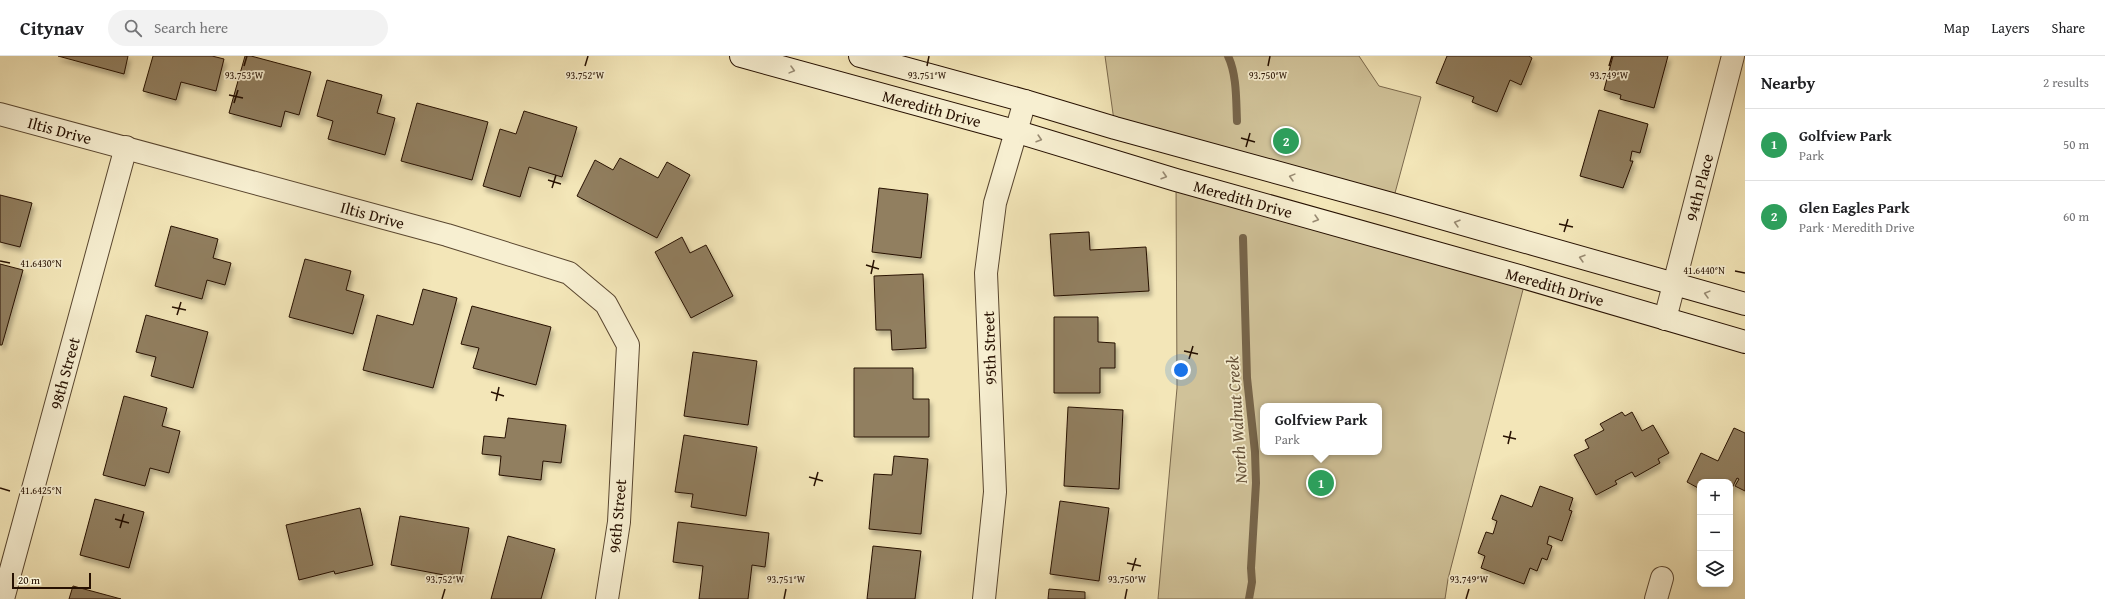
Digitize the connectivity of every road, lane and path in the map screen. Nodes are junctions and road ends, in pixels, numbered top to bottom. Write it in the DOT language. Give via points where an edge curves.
graph roads {
  1 [pos="741,56"];
  2 [pos="860,56"];
  3 [pos="1733,56"];
  4 [pos="1025,101"];
  5 [pos="0,114"];
  6 [pos="1018,132"];
  7 [pos="126,148"];
  8 [pos="1674,285"];
  9 [pos="1745,304"];
  10 [pos="1665,319"];
  11 [pos="1745,342"];
  12 [pos="623,432"];
  13 [pos="1662,578"];
  14 [pos="3,599"];
  15 [pos="607,599"];
  16 [pos="984,599"];
  17 [pos="1656,599"];
  1 -- 6 [label="street, Meredith Drive, one-way"];
  2 -- 4 [label="street, Meredith Drive"];
  3 -- 8 [label="street, 94th Place"];
  4 -- 6 [label="street, 95th Street"];
  8 -- 4 [label="street, Meredith Drive, one-way"];
  5 -- 7 [label="street, Iltis Drive"];
  6 -- 10 [label="street, Meredith Drive, one-way" via="1176,180"];
  6 -- 16 [label="street, 95th Street" via="995,203 986,273 995,492"];
  7 -- 12 [label="street, Iltis Drive" via="447,235 569,274 606,304 628,345"];
  7 -- 14 [label="street, 98th Street"];
  9 -- 8 [label="street, Meredith Drive, one-way"];
  8 -- 10 [label="street, 94th Place"];
  10 -- 11 [label="street, Meredith Drive"];
  12 -- 15 [label="street, 96th Street" via="619,522"];
  13 -- 17 [label="street"];
}
